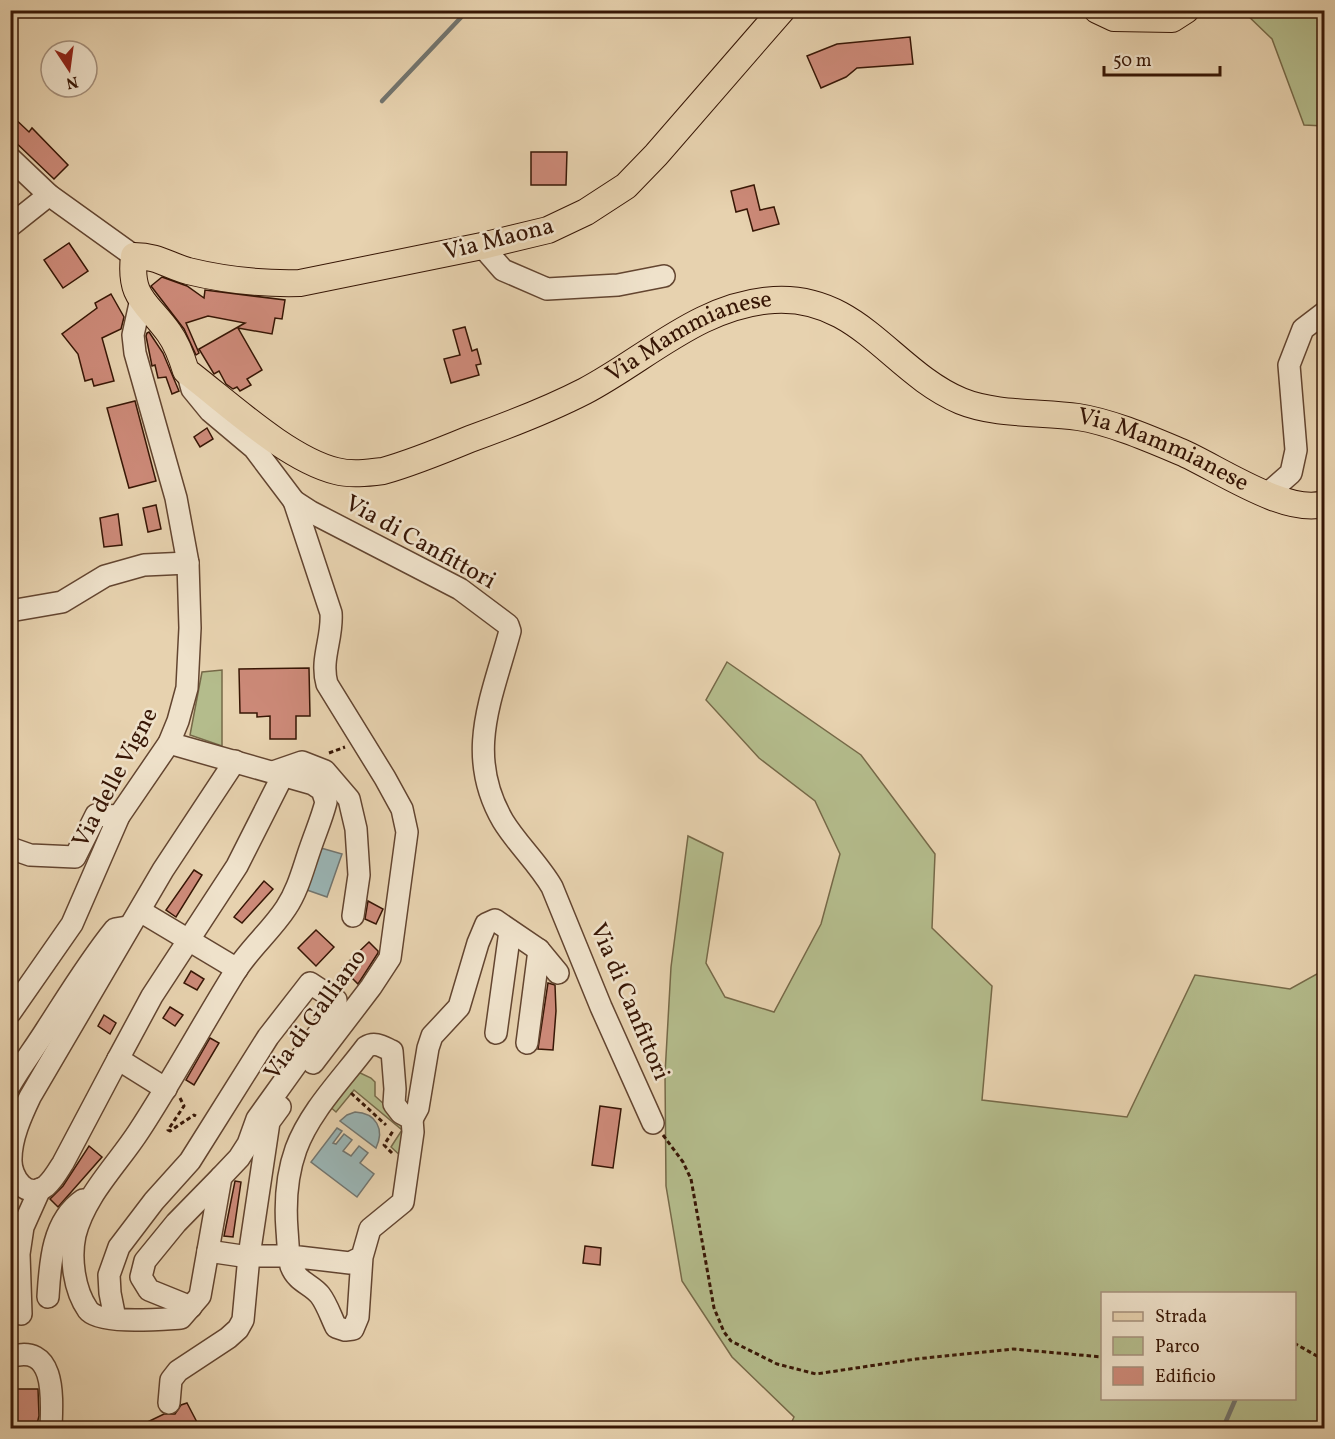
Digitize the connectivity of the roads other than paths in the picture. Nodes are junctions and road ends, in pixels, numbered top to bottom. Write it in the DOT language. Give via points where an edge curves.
graph roads {
  1 [pos="782,10"];
  2 [pos="1097,10"];
  3 [pos="1186,10"];
  4 [pos="10,158"];
  5 [pos="49,195"];
  6 [pos="10,226"];
  7 [pos="482,246"];
  8 [pos="134,256"];
  9 [pos="664,276"];
  10 [pos="141,299"];
  11 [pos="1324,313"];
  12 [pos="186,371"];
  13 [pos="1267,494"];
  14 [pos="294,501"];
  15 [pos="1324,504"];
  16 [pos="188,563"];
  17 [pos="10,611"];
  18 [pos="169,743"];
  19 [pos="235,761"];
  20 [pos="278,773"];
  21 [pos="119,816"];
  22 [pos="10,848"];
  23 [pos="353,916"];
  24 [pos="135,919"];
  25 [pos="510,931"];
  26 [pos="189,940"];
  27 [pos="539,950"];
  28 [pos="237,969"];
  29 [pos="558,973"];
  30 [pos="10,1013"];
  31 [pos="496,1033"];
  32 [pos="527,1043"];
  33 [pos="118,1059"];
  34 [pos="10,1085"];
  35 [pos="166,1089"];
  36 [pos="412,1119"];
  37 [pos="653,1123"];
  38 [pos="221,1177"];
  39 [pos="40,1189"];
  40 [pos="96,1191"];
  41 [pos="208,1251"];
  42 [pos="249,1256"];
  43 [pos="290,1256"];
  44 [pos="362,1257"];
  45 [pos="48,1297"];
  46 [pos="191,1307"];
  47 [pos="21,1314"];
  48 [pos="115,1318"];
  49 [pos="10,1357"];
  50 [pos="169,1403"];
  51 [pos="51,1428"];
  1 -- 7 [label="main road, Via Maona" via="626,186 548,230"];
  2 -- 3 [label="main road" via="1114,18 1172,18"];
  4 -- 5 [label="street"];
  5 -- 6 [label="street"];
  5 -- 8 [label="street"];
  7 -- 8 [label="main road, Via Maona" via="323,279 271,284 206,275 150,256"];
  7 -- 9 [label="street" via="503,270 547,289 618,285"];
  8 -- 10 [label="main road" via="133,279"];
  10 -- 12 [label="main road" via="169,332"];
  10 -- 16 [label="street, Via delle Vigne" via="133,343 176,498"];
  11 -- 13 [label="street" via="1303,329 1289,365 1296,450 1291,473"];
  12 -- 13 [label="main road, Via Mammianese" via="278,442 315,464 357,474 383,471 546,410 721,312 746,304 790,300 824,306 847,317 938,390 961,401 977,407 1081,417 1115,427 1182,453"];
  12 -- 14 [label="street, Via di Canfittori" via="192,389 210,411 254,448"];
  13 -- 15 [label="main road, Via Mammianese" via="1292,503"];
  14 -- 37 [label="street, Via di Canfittori" via="460,589 508,625 510,631 482,743 486,779 504,823 552,886"];
  14 -- 42 [label="street, Via di Galliano" via="331,613 324,661 327,684 402,809 407,832 390,958 269,1122"];
  16 -- 17 [label="street" via="144,565 105,576 62,602"];
  16 -- 18 [label="street, Via delle Vigne" via="187,688"];
  18 -- 19 [label="street"];
  18 -- 21 [label="street, Via delle Vigne"];
  19 -- 20 [label="street"];
  19 -- 24 [label="street"];
  20 -- 23 [label="street" via="302,762 325,771 349,799 356,829 359,875"];
  20 -- 26 [label="street" via="237,866"];
  20 -- 28 [label="street" via="318,786 325,805 293,896"];
  21 -- 22 [label="street" via="96,815 75,856 30,855"];
  21 -- 30 [label="street, Via delle Vigne" via="72,924"];
  24 -- 26 [label="street"];
  24 -- 34 [label="street" via="115,929 98,950"];
  24 -- 39 [label="street" via="19,1122 12,1170 20,1185"];
  25 -- 27 [label="street"];
  25 -- 31 [label="street"];
  25 -- 36 [label="street" via="495,920 486,924 459,1007 432,1036 418,1108"];
  26 -- 28 [label="street"];
  26 -- 33 [label="street" via="152,996"];
  27 -- 29 [label="street"];
  27 -- 32 [label="street"];
  28 -- 35 [label="street"];
  33 -- 35 [label="street"];
  33 -- 39 [label="street" via="63,1163"];
  35 -- 40 [label="street"];
  36 -- 43 [label="street" via="400,1113 394,1104 392,1051 379,1044 369,1045 295,1150 285,1206"];
  36 -- 44 [label="street" via="403,1202 370,1229"];
  38 -- 41 [label="street"];
  38 -- 46 [label="street" via="145,1261 141,1276 149,1290"];
  38 -- 48 [label="street" via="239,1158 257,1119 336,1009 336,1000 310,983 268,1037 190,1161 119,1247 109,1275"];
  39 -- 47 [label="street" via="23,1227 19,1254"];
  40 -- 45 [label="street" via="76,1205 62,1225 51,1257"];
  40 -- 48 [label="street" via="75,1235 74,1268 89,1311 97,1317"];
  41 -- 42 [label="street"];
  41 -- 46 [label="street" via="200,1296"];
  42 -- 43 [label="street"];
  42 -- 50 [label="street, Via di Galliano" via="243,1320 238,1329 178,1371 171,1380"];
  43 -- 44 [label="street" via="350,1263"];
  43 -- 44 [label="street" via="291,1266 302,1282 318,1292 336,1328 345,1330 353,1329 358,1317"];
  46 -- 48 [label="street" via="181,1318"];
  49 -- 51 [label="street" via="29,1355 46,1367 51,1386"];
}
